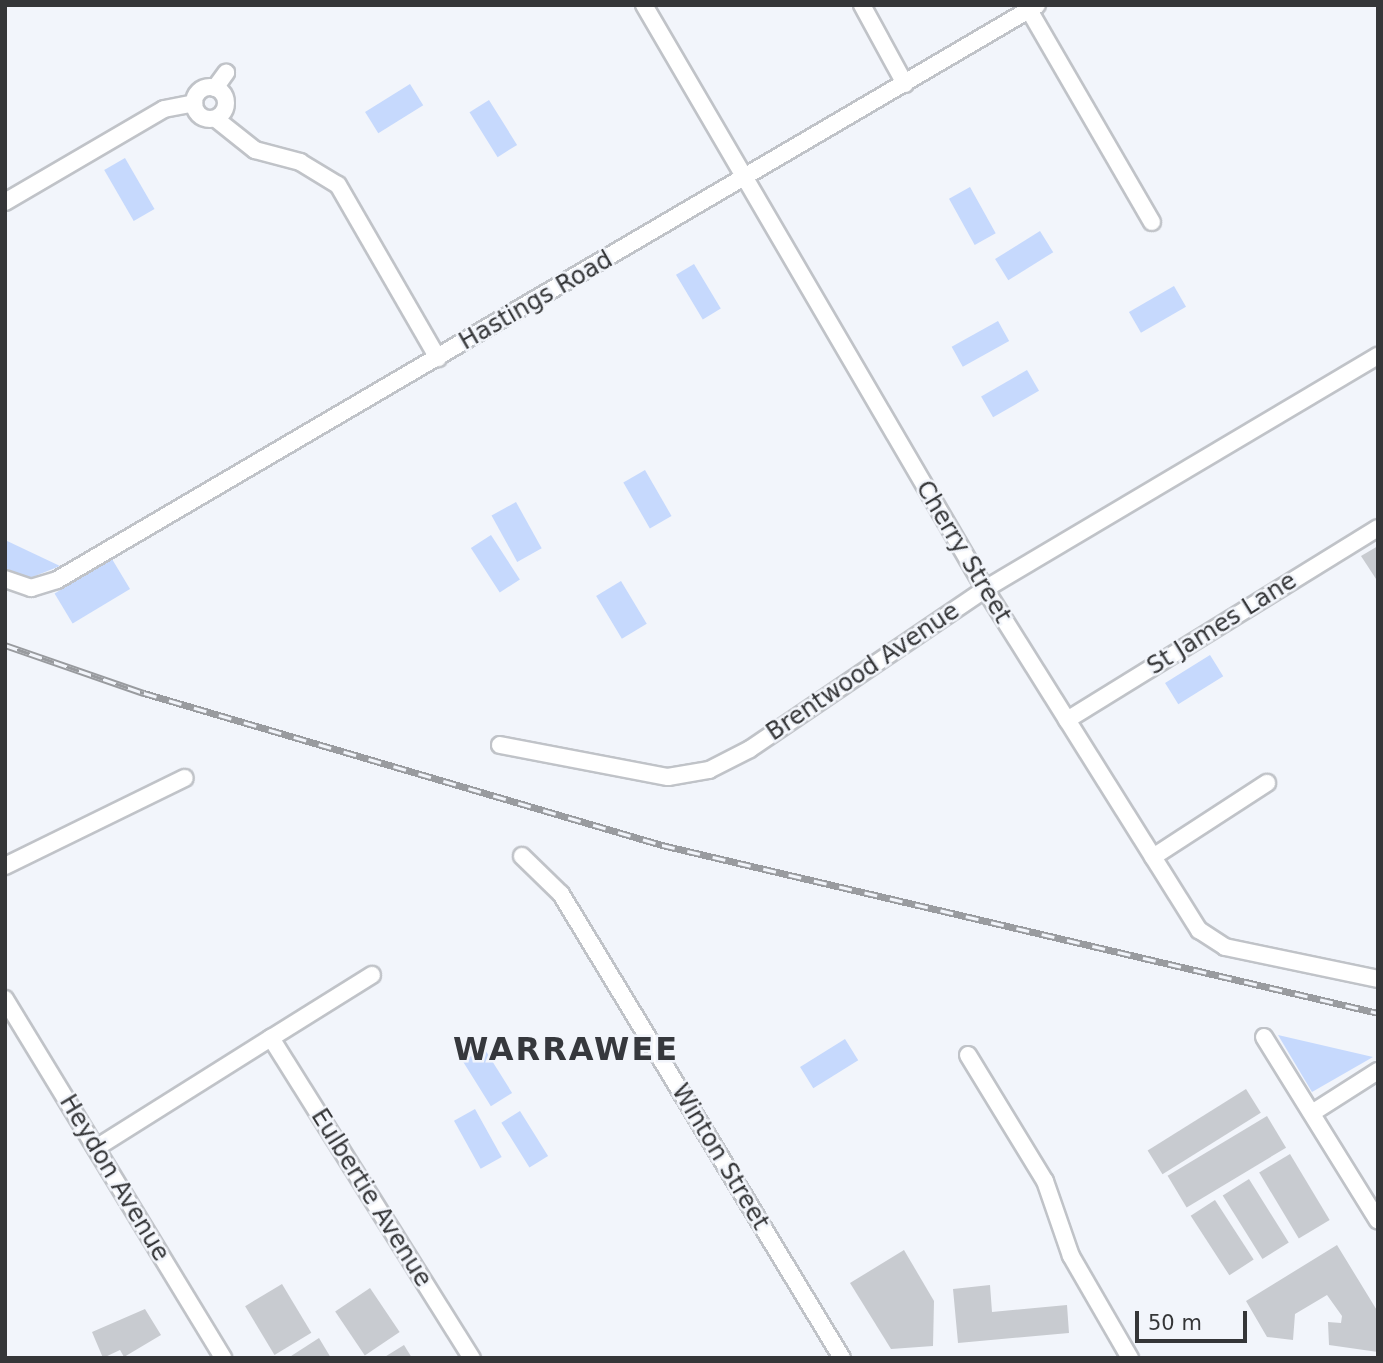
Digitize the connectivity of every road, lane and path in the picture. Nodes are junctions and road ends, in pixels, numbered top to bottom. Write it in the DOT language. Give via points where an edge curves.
graph roads {
  1 [pos="644,5"];
  2 [pos="862,5"];
  3 [pos="1033,8"];
  4 [pos="226,73"];
  5 [pos="905,84"];
  6 [pos="215,88"];
  7 [pos="194,103"];
  8 [pos="216,118"];
  9 [pos="747,180"];
  10 [pos="5,202"];
  11 [pos="1152,222"];
  12 [pos="1378,356"];
  13 [pos="438,358"];
  14 [pos="1378,528"];
  15 [pos="5,579"];
  16 [pos="985,589"];
  17 [pos="1067,720"];
  18 [pos="500,746"];
  19 [pos="185,778"];
  20 [pos="1267,783"];
  21 [pos="522,856"];
  22 [pos="1153,857"];
  23 [pos="5,866"];
  24 [pos="372,975"];
  25 [pos="1378,979"];
  26 [pos="5,999"];
  27 [pos="1264,1037"];
  28 [pos="271,1038"];
  29 [pos="968,1055"];
  30 [pos="1378,1071"];
  31 [pos="1312,1113"];
  32 [pos="96,1149"];
  33 [pos="1378,1221"];
  34 [pos="223,1358"];
  35 [pos="471,1358"];
  36 [pos="842,1358"];
  37 [pos="1130,1358"];
  1 -- 9 [label="street, Cherry Street"];
  2 -- 5 [label="street"];
  3 -- 5 [label="street, Hastings Road"];
  3 -- 11 [label="street"];
  4 -- 6 [label="street"];
  5 -- 9 [label="street, Hastings Road"];
  6 -- 7 [label="street" via="203,89"];
  6 -- 8 [label="street" via="226,105"];
  7 -- 8 [label="street" via="201,117"];
  7 -- 10 [label="street" via="164,109"];
  8 -- 13 [label="street" via="255,150 300,162 338,185"];
  9 -- 13 [label="street, Hastings Road"];
  9 -- 16 [label="street, Cherry Street" via="757,206"];
  12 -- 16 [label="street, Brentwood Avenue"];
  13 -- 15 [label="street, Hastings Road" via="64,576 31,589"];
  14 -- 17 [label="street, St James Lane"];
  16 -- 17 [label="street, Cherry Street"];
  16 -- 18 [label="street, Brentwood Avenue" via="750,748 709,770 668,777"];
  17 -- 22 [label="street, Cherry Street"];
  19 -- 23 [label="street"];
  20 -- 22 [label="street"];
  21 -- 36 [label="street, Winton Street" via="561,894"];
  22 -- 25 [label="street, Cherry Street" via="1209,939"];
  24 -- 28 [label="street"];
  26 -- 32 [label="street, Heydon Avenue"];
  27 -- 31 [label="street"];
  28 -- 32 [label="street"];
  28 -- 35 [label="street, Eulbertie Avenue"];
  29 -- 37 [label="street" via="1045,1181 1071,1256"];
  30 -- 31 [label="street"];
  31 -- 33 [label="street"];
  32 -- 34 [label="street, Heydon Avenue"];
}
